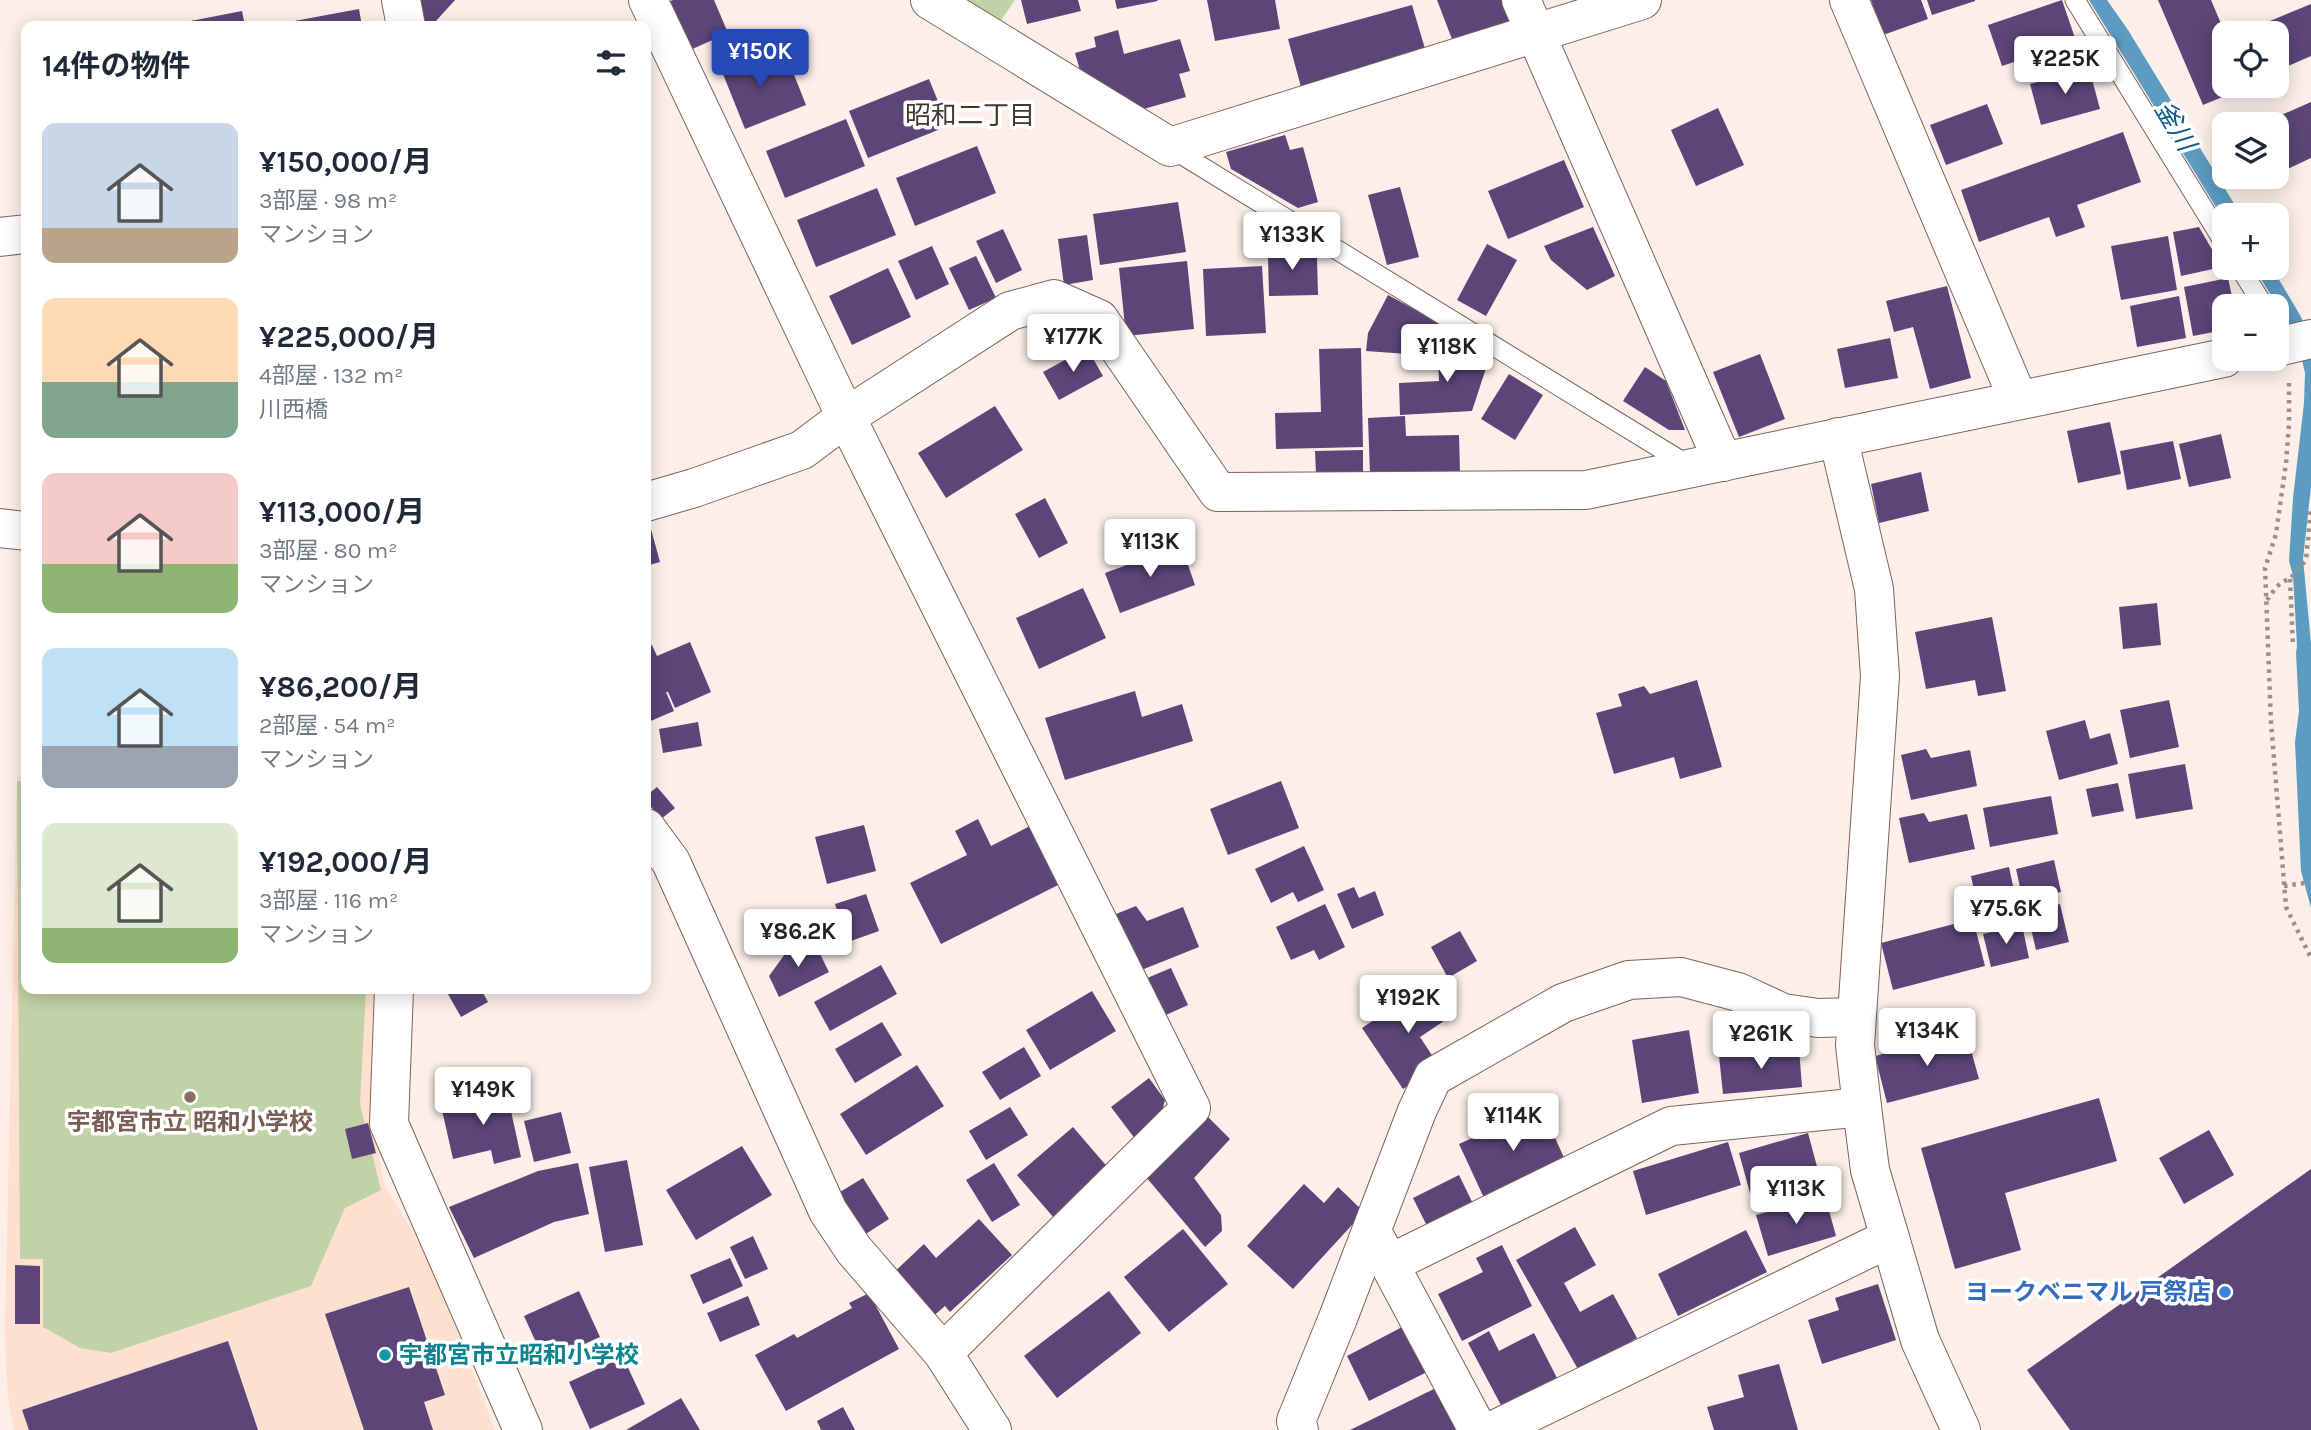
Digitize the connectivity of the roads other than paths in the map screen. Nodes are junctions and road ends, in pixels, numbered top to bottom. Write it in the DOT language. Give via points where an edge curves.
graph roads {
  1 [pos="401,0"];
  2 [pos="648,0"];
  3 [pos="930,0"];
  4 [pos="1521,0"];
  5 [pos="1642,0"];
  6 [pos="1849,0"];
  7 [pos="2075,0"];
  8 [pos="405,21"];
  9 [pos="1536,35"];
  10 [pos="1170,147"];
  11 [pos="2212,223"];
  12 [pos="21,235"];
  13 [pos="0,237"];
  14 [pos="2212,360"];
  15 [pos="2018,399"];
  16 [pos="846,417"];
  17 [pos="1838,437"];
  18 [pos="1708,465"];
  19 [pos="651,501"];
  20 [pos="0,528"];
  21 [pos="21,530"];
  22 [pos="651,835"];
  23 [pos="394,994"];
  24 [pos="1856,1017"];
  25 [pos="1862,1107"];
  26 [pos="1372,1231"];
  27 [pos="1890,1238"];
  28 [pos="1389,1264"];
  29 [pos="943,1353"];
  30 [pos="523,1430"];
  31 [pos="992,1430"];
  32 [pos="1299,1430"];
  33 [pos="1478,1430"];
  34 [pos="1494,1430"];
  35 [pos="1961,1430"];
  1 -- 8 [label="street"];
  2 -- 16 [label="street"];
  3 -- 10 [label="street"];
  4 -- 9 [label="street"];
  5 -- 9 [label="street"];
  6 -- 15 [label="street"];
  7 -- 11 [label="lane"];
  9 -- 10 [label="street"];
  9 -- 18 [label="street"];
  10 -- 18 [label="lane"];
  12 -- 13 [label="street"];
  14 -- 15 [label="street"];
  15 -- 17 [label="street"];
  16 -- 18 [label="street" via="1010,310 1054,299 1099,319 1218,492 1586,491"];
  16 -- 19 [label="street" via="802,450"];
  16 -- 29 [label="street" via="1191,1108"];
  17 -- 18 [label="street"];
  17 -- 24 [label="street" via="1874,589 1880,676"];
  20 -- 21 [label="street"];
  22 -- 29 [label="street" via="670,862 828,1211 854,1250"];
  23 -- 30 [label="street" via="388,1124"];
  24 -- 25 [label="street" via="1854,1045"];
  24 -- 26 [label="street" via="1783,1013 1738,992 1681,977 1629,980 1563,1003 1433,1077"];
  25 -- 27 [label="street" via="1870,1170"];
  25 -- 28 [label="street" via="1671,1126"];
  26 -- 28 [label="street"];
  26 -- 32 [label="street" via="1296,1421"];
  27 -- 34 [label="street"];
  27 -- 35 [label="street" via="1920,1340"];
  28 -- 33 [label="street"];
  29 -- 31 [label="street"];
}
